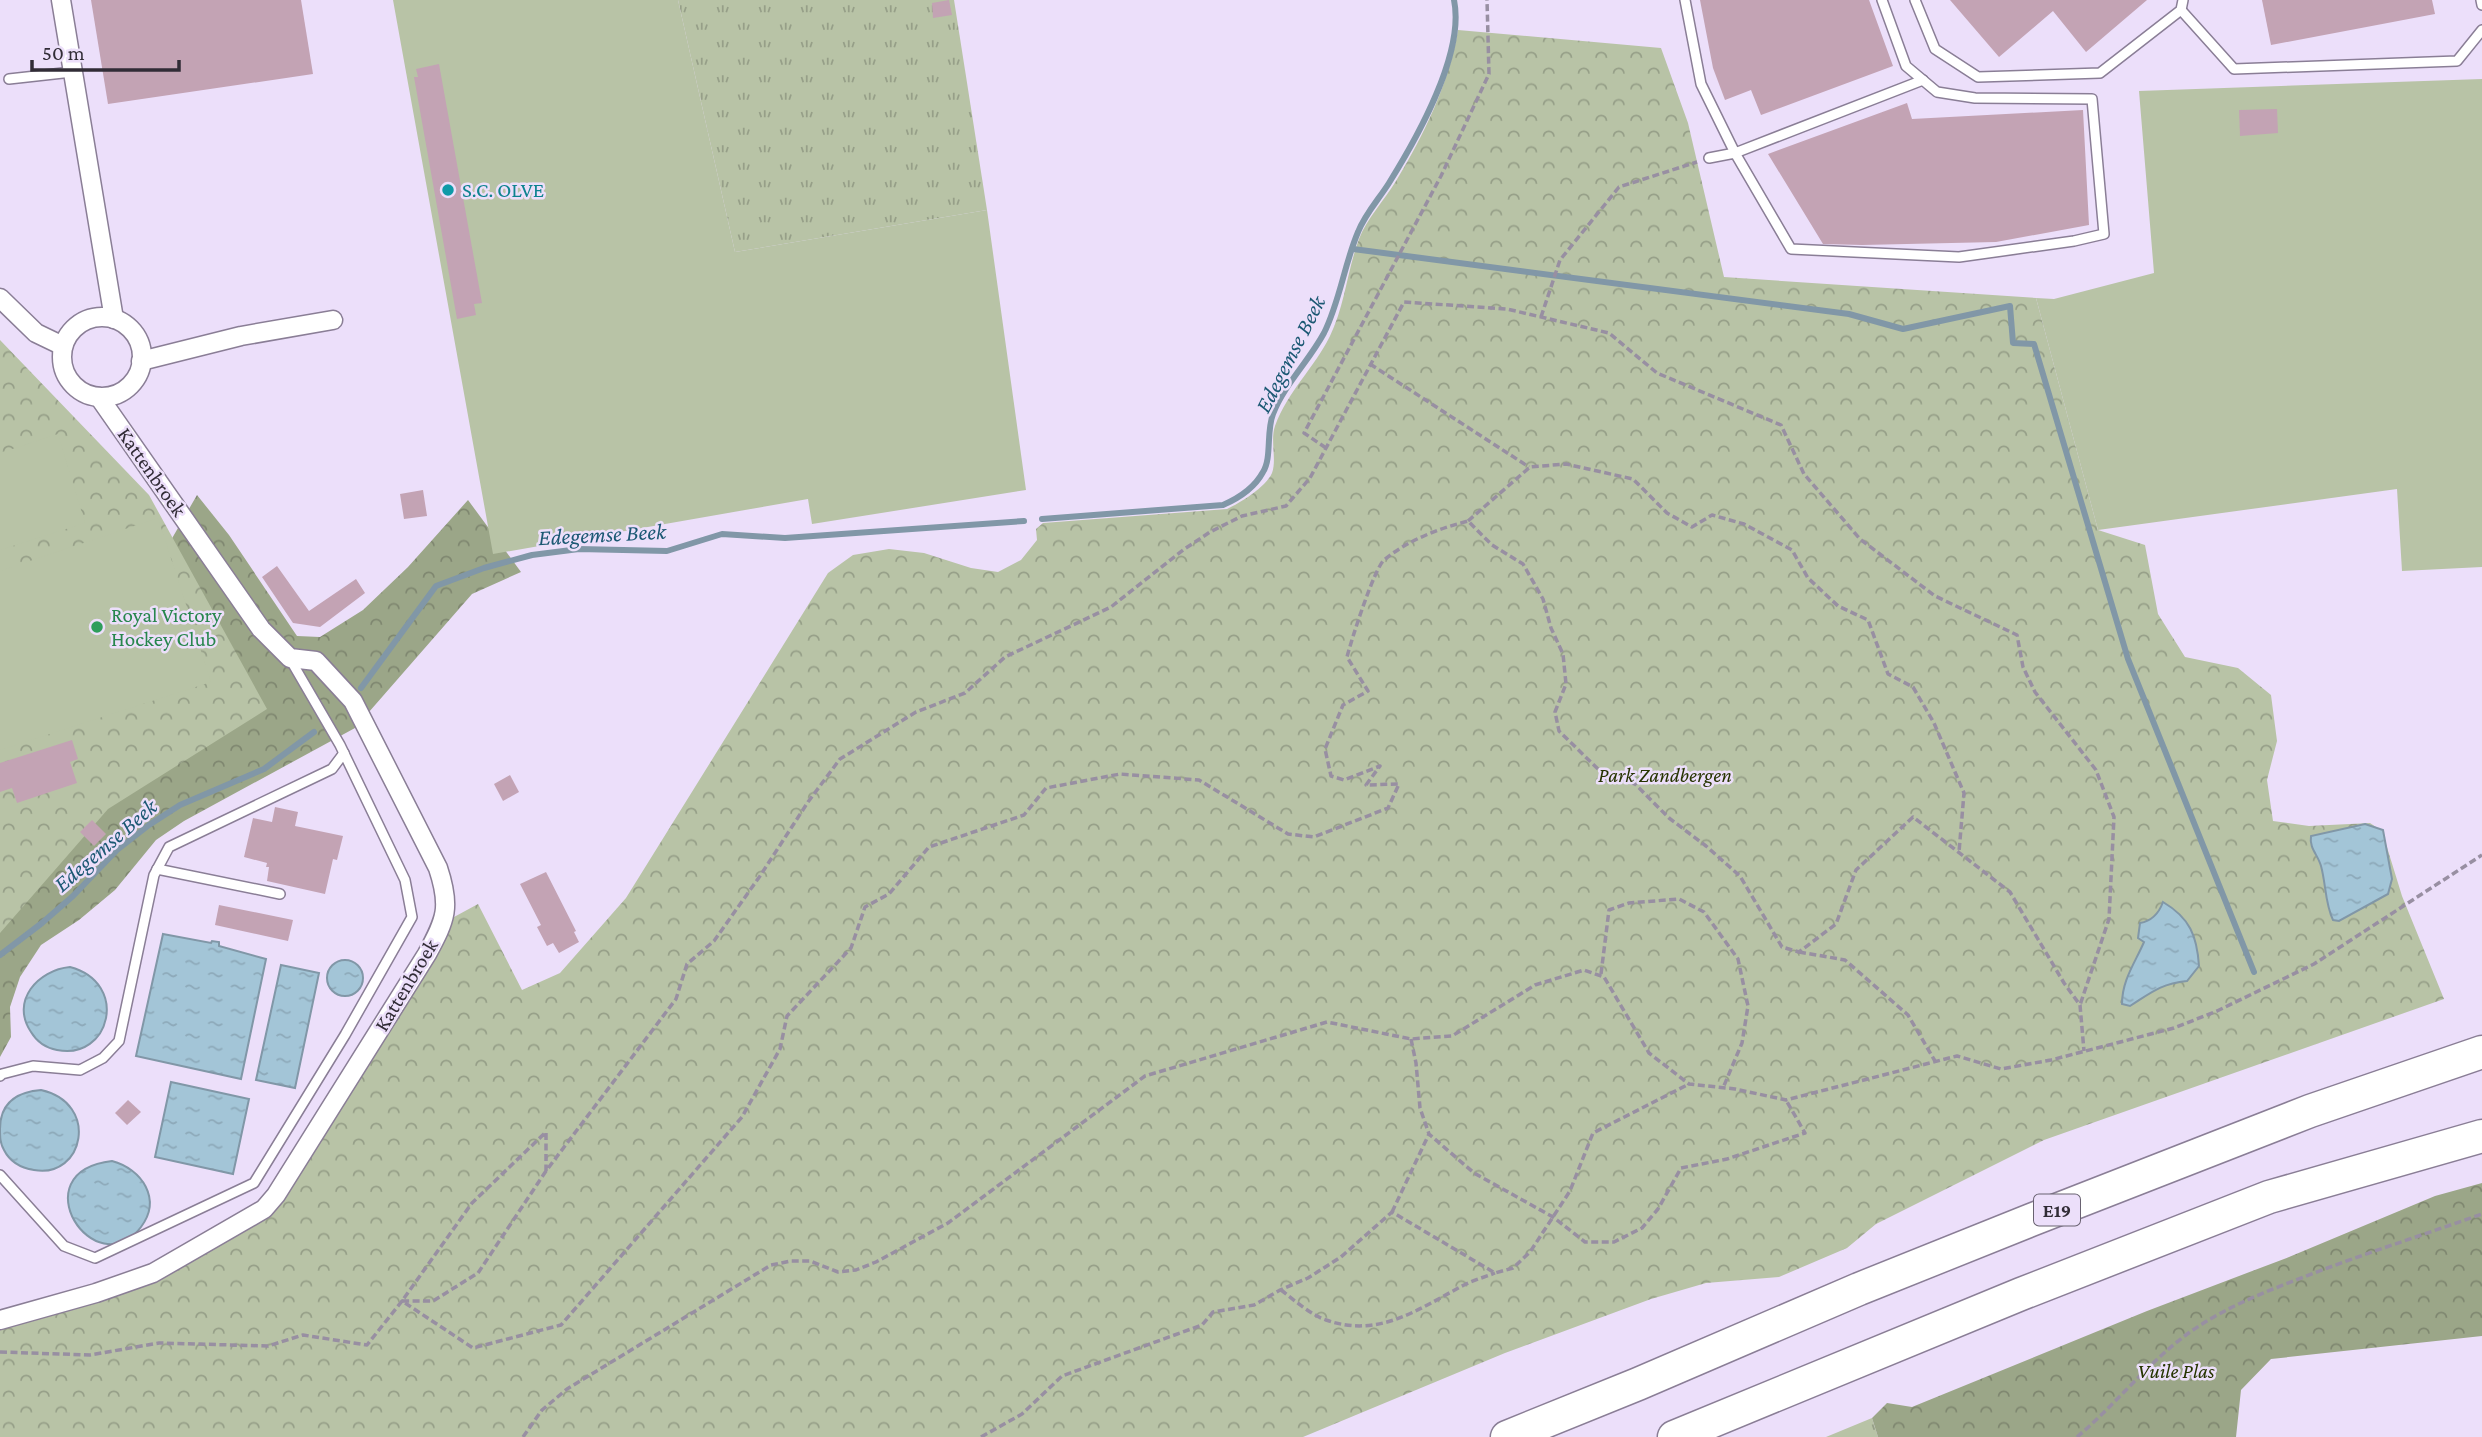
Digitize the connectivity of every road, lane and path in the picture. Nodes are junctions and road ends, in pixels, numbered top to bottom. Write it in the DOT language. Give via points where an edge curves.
graph roads {
  1 [pos="61,0"];
  2 [pos="1488,0"];
  3 [pos="1685,0"];
  4 [pos="1882,0"];
  5 [pos="1914,0"];
  6 [pos="2481,0"];
  7 [pos="2182,5"];
  8 [pos="2482,5"];
  9 [pos="2482,30"];
  10 [pos="72,72"];
  11 [pos="9,79"];
  12 [pos="1923,80"];
  13 [pos="1735,153"];
  14 [pos="1709,158"];
  15 [pos="0,298"];
  16 [pos="1541,317"];
  17 [pos="114,319"];
  18 [pos="332,320"];
  19 [pos="63,346"];
  20 [pos="141,361"];
  21 [pos="1370,364"];
  22 [pos="99,397"];
  23 [pos="1326,448"];
  24 [pos="1530,467"];
  25 [pos="1468,521"];
  26 [pos="289,659"];
  27 [pos="344,753"];
  28 [pos="1959,852"];
  29 [pos="2482,855"];
  30 [pos="157,869"];
  31 [pos="280,894"];
  32 [pos="1799,952"];
  33 [pos="1601,974"];
  34 [pos="2080,1005"];
  35 [pos="1411,1038"];
  36 [pos="2084,1051"];
  37 [pos="2482,1052"];
  38 [pos="1935,1061"];
  39 [pos="0,1076"];
  40 [pos="1689,1084"];
  41 [pos="1723,1088"];
  42 [pos="1786,1100"];
  43 [pos="1429,1134"];
  44 [pos="2482,1136"];
  45 [pos="546,1171"];
  46 [pos="0,1175"];
  47 [pos="1392,1212"];
  48 [pos="2482,1214"];
  49 [pos="1553,1217"];
  50 [pos="1495,1273"];
  51 [pos="1280,1290"];
  52 [pos="402,1301"];
  53 [pos="0,1320"];
  54 [pos="0,1352"];
  55 [pos="523,1437"];
  56 [pos="981,1437"];
  57 [pos="1507,1437"];
  58 [pos="1674,1437"];
  59 [pos="2077,1437"];
  1 -- 10 [label="street"];
  2 -- 23 [label="path" via="1489,74 1441,176 1304,433"];
  3 -- 13 [label="lane" via="1701,84"];
  4 -- 12 [label="lane" via="1906,66"];
  5 -- 7 [label="lane" via="1935,49 1978,77 2101,73"];
  6 -- 8 [label="lane"];
  7 -- 9 [label="lane" via="2234,69 2457,61"];
  10 -- 11 [label="lane"];
  10 -- 17 [label="street"];
  12 -- 13 [label="lane"];
  12 -- 13 [label="lane" via="1937,92 1975,98 2092,99 2104,234 1959,257 1791,249"];
  13 -- 14 [label="lane"];
  14 -- 16 [label="path" via="1619,187 1560,260"];
  15 -- 19 [label="street" via="36,334"];
  16 -- 21 [label="path" via="1507,309 1404,302"];
  16 -- 34 [label="path" via="1609,333 1657,373 1781,425 1804,474 1860,539 1935,596 2017,635 2023,667 2035,692 2096,770 2114,817 2109,919"];
  17 -- 19 [label="street" via="90,319 78,325"];
  17 -- 20 [label="street" via="136,336"];
  18 -- 20 [label="street"];
  19 -- 22 [label="street, Kattenbroek" via="65,372 72,383"];
  20 -- 22 [label="street" via="130,385 120,393"];
  21 -- 23 [label="path"];
  21 -- 24 [label="path"];
  22 -- 26 [label="street, Kattenbroek" via="261,629"];
  23 -- 45 [label="path" via="1310,478 1286,506 1242,516 1210,532 1111,607 1005,657 965,693 916,712 840,759 714,940 687,964 676,999"];
  24 -- 25 [label="path"];
  24 -- 28 [label="path" via="1566,464 1633,479 1667,513 1692,527 1712,514 1744,524 1792,550 1808,578 1838,606 1868,620 1888,674 1913,687 1934,723 1964,793"];
  25 -- 32 [label="path" via="1492,545 1523,564 1543,599 1563,654 1566,684 1555,712 1559,731 1601,771 1635,784 1740,876 1782,947"];
  25 -- 52 [label="path" via="1433,530 1382,562 1353,634 1348,657 1368,691 1343,705 1325,750 1331,776 1344,780 1380,766 1366,785 1399,784 1388,808 1314,837 1288,834 1199,780 1120,774 1046,788 1024,815 929,847 889,894 865,907 851,948 787,1016 780,1049 742,1117 561,1325 473,1348"];
  26 -- 27 [label="lane"];
  26 -- 53 [label="street, Kattenbroek" via="316,661 353,701 438,868 446,892 443,923 264,1209 153,1273"];
  27 -- 30 [label="lane" via="332,769 169,847"];
  27 -- 46 [label="lane" via="405,880 412,917 254,1183 95,1258 64,1246"];
  28 -- 32 [label="path" via="1913,817 1856,870 1836,925"];
  28 -- 34 [label="path" via="2010,892"];
  29 -- 36 [label="path" via="2290,976 2174,1028"];
  30 -- 31 [label="lane"];
  30 -- 39 [label="lane" via="119,1041 103,1058 80,1070 33,1066"];
  32 -- 38 [label="path" via="1845,960 1908,1015"];
  33 -- 35 [label="path" via="1584,970 1535,985 1452,1036"];
  33 -- 40 [label="path" via="1649,1053"];
  33 -- 41 [label="path" via="1609,911 1629,903 1679,899 1704,912 1738,959 1748,1006 1742,1043"];
  34 -- 36 [label="path"];
  35 -- 43 [label="path" via="1420,1108"];
  35 -- 55 [label="path" via="1327,1022 1145,1076 948,1223 856,1270 838,1272 810,1261 771,1265 566,1389 542,1410"];
  36 -- 38 [label="path" via="2001,1069 1957,1056"];
  37 -- 57 [label="highway, E19" via="2310,1111 2031,1220"];
  38 -- 42 [label="path"];
  40 -- 41 [label="path"];
  40 -- 49 [label="path" via="1593,1133 1570,1191"];
  41 -- 42 [label="path"];
  42 -- 49 [label="path" via="1804,1133 1740,1155 1681,1168 1642,1227 1614,1242 1585,1242"];
  43 -- 47 [label="path"];
  43 -- 49 [label="path" via="1474,1173"];
  44 -- 58 [label="highway" via="2269,1197"];
  45 -- 52 [label="path" via="478,1273 433,1301"];
  45 -- 52 [label="path" via="546,1132 472,1203"];
  47 -- 50 [label="path"];
  47 -- 51 [label="path" via="1341,1258"];
  48 -- 59 [label="path" via="2323,1270 2222,1312 2151,1364"];
  49 -- 50 [label="path" via="1530,1252 1513,1268"];
  50 -- 51 [label="path" via="1389,1323 1360,1326 1325,1320"];
  51 -- 56 [label="path" via="1254,1305 1213,1312 1202,1325 1062,1376 1022,1414"];
  52 -- 54 [label="path" via="367,1345 303,1335 268,1346 159,1343 90,1355"];
}
